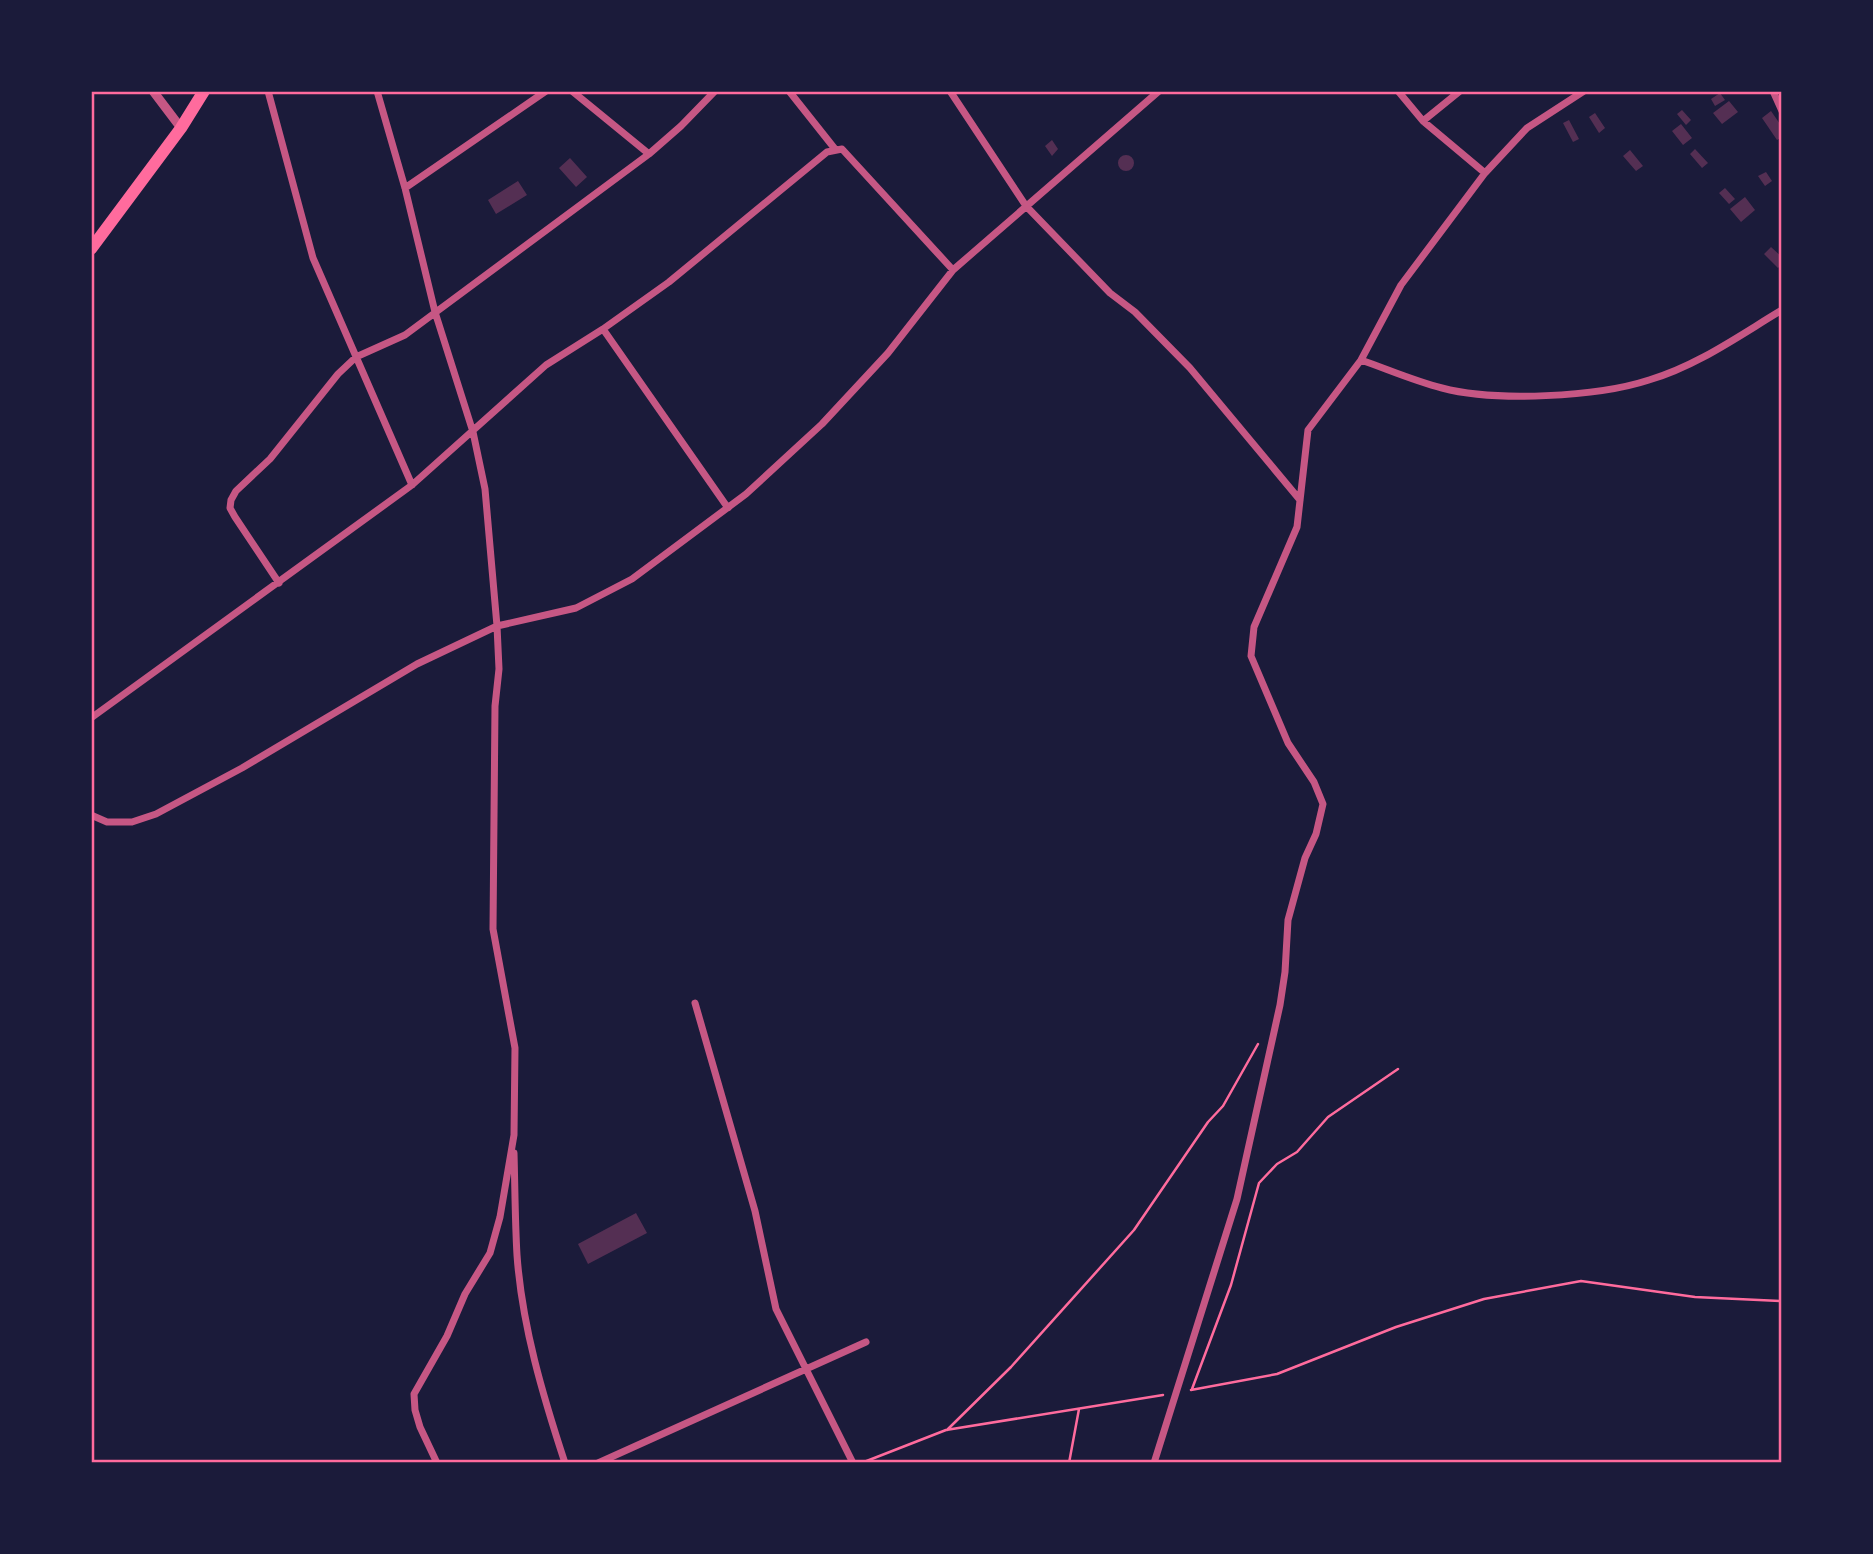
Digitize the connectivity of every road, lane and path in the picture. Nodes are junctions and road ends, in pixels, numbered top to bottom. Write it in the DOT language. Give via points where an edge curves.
graph roads {
  1 [pos="153,91"];
  2 [pos="204,91"];
  3 [pos="268,91"];
  4 [pos="377,91"];
  5 [pos="546,91"];
  6 [pos="572,91"];
  7 [pos="715,91"];
  8 [pos="789,91"];
  9 [pos="950,91"];
  10 [pos="1158,91"];
  11 [pos="1398,91"];
  12 [pos="1460,91"];
  13 [pos="1584,91"];
  14 [pos="1773,91"];
  15 [pos="1782,111"];
  16 [pos="1423,121"];
  17 [pos="181,128"];
  18 [pos="835,149"];
  19 [pos="649,154"];
  20 [pos="1485,173"];
  21 [pos="405,188"];
  22 [pos="1026,206"];
  23 [pos="91,249"];
  24 [pos="953,270"];
  25 [pos="1782,310"];
  26 [pos="436,312"];
  27 [pos="603,329"];
  28 [pos="356,357"];
  29 [pos="1361,360"];
  30 [pos="473,432"];
  31 [pos="412,485"];
  32 [pos="1300,500"];
  33 [pos="729,508"];
  34 [pos="279,583"];
  35 [pos="497,626"];
  36 [pos="91,718"];
  37 [pos="91,815"];
  38 [pos="695,1003"];
  39 [pos="1261,1039"];
  40 [pos="1398,1069"];
  41 [pos="513,1135"];
  42 [pos="1782,1301"];
  43 [pos="866,1342"];
  44 [pos="805,1369"];
  45 [pos="1192,1390"];
  46 [pos="1175,1393"];
  47 [pos="1079,1409"];
  48 [pos="946,1430"];
  49 [pos="437,1463"];
  50 [pos="565,1463"];
  51 [pos="598,1463"];
  52 [pos="853,1463"];
  53 [pos="862,1463"];
  54 [pos="1069,1463"];
  55 [pos="1153,1463"];
  1 -- 17 [label="street"];
  2 -- 17 [label="highway"];
  3 -- 28 [label="street" via="313,258"];
  4 -- 21 [label="street"];
  5 -- 21 [label="street"];
  6 -- 19 [label="street"];
  7 -- 19 [label="street"];
  8 -- 18 [label="street"];
  9 -- 22 [label="street"];
  10 -- 22 [label="street"];
  11 -- 16 [label="street"];
  12 -- 16 [label="street"];
  13 -- 20 [label="street" via="1527,128"];
  14 -- 15 [label="street"];
  16 -- 20 [label="street"];
  17 -- 23 [label="highway"];
  18 -- 24 [label="street" via="842,149"];
  18 -- 27 [label="street"];
  19 -- 26 [label="street"];
  20 -- 29 [label="street" via="1401,285"];
  21 -- 26 [label="street"];
  22 -- 24 [label="street"];
  22 -- 32 [label="street" via="1189,368"];
  24 -- 33 [label="street" via="888,353 832,414"];
  25 -- 29 [label="street" via="1692,362 1649,380 1593,391 1498,396 1442,389"];
  26 -- 28 [label="street" via="405,335"];
  26 -- 30 [label="street"];
  27 -- 30 [label="street" via="546,365"];
  27 -- 33 [label="street"];
  28 -- 31 [label="street"];
  28 -- 34 [label="street" via="231,500 235,517"];
  29 -- 32 [label="street" via="1308,430"];
  30 -- 31 [label="street"];
  30 -- 35 [label="street" via="485,489"];
  31 -- 34 [label="street"];
  32 -- 46 [label="street" via="1297,527 1254,627 1251,656 1287,743 1323,804 1288,920 1280,1005 1237,1199"];
  33 -- 35 [label="street" via="632,579 576,608"];
  34 -- 36 [label="street"];
  35 -- 37 [label="street" via="417,664 156,814 132,822 107,822"];
  35 -- 41 [label="street" via="494,929 515,1048"];
  38 -- 44 [label="street" via="755,1211 772,1296"];
  39 -- 48 [label="path" via="1223,1106 1134,1230 1011,1367"];
  40 -- 45 [label="path" via="1328,1117 1297,1152 1259,1183 1231,1285"];
  41 -- 49 [label="street" via="490,1254 414,1394 420,1427"];
  41 -- 50 [label="street" via="517,1257 523,1295 542,1394"];
  42 -- 45 [label="path" via="1695,1297 1581,1281 1484,1299 1396,1327 1277,1374"];
  43 -- 44 [label="street"];
  44 -- 51 [label="street"];
  44 -- 52 [label="street"];
  45 -- 46 [label="path"];
  46 -- 47 [label="path"];
  46 -- 55 [label="street"];
  47 -- 48 [label="path"];
  47 -- 54 [label="path"];
  48 -- 53 [label="path"];
}
